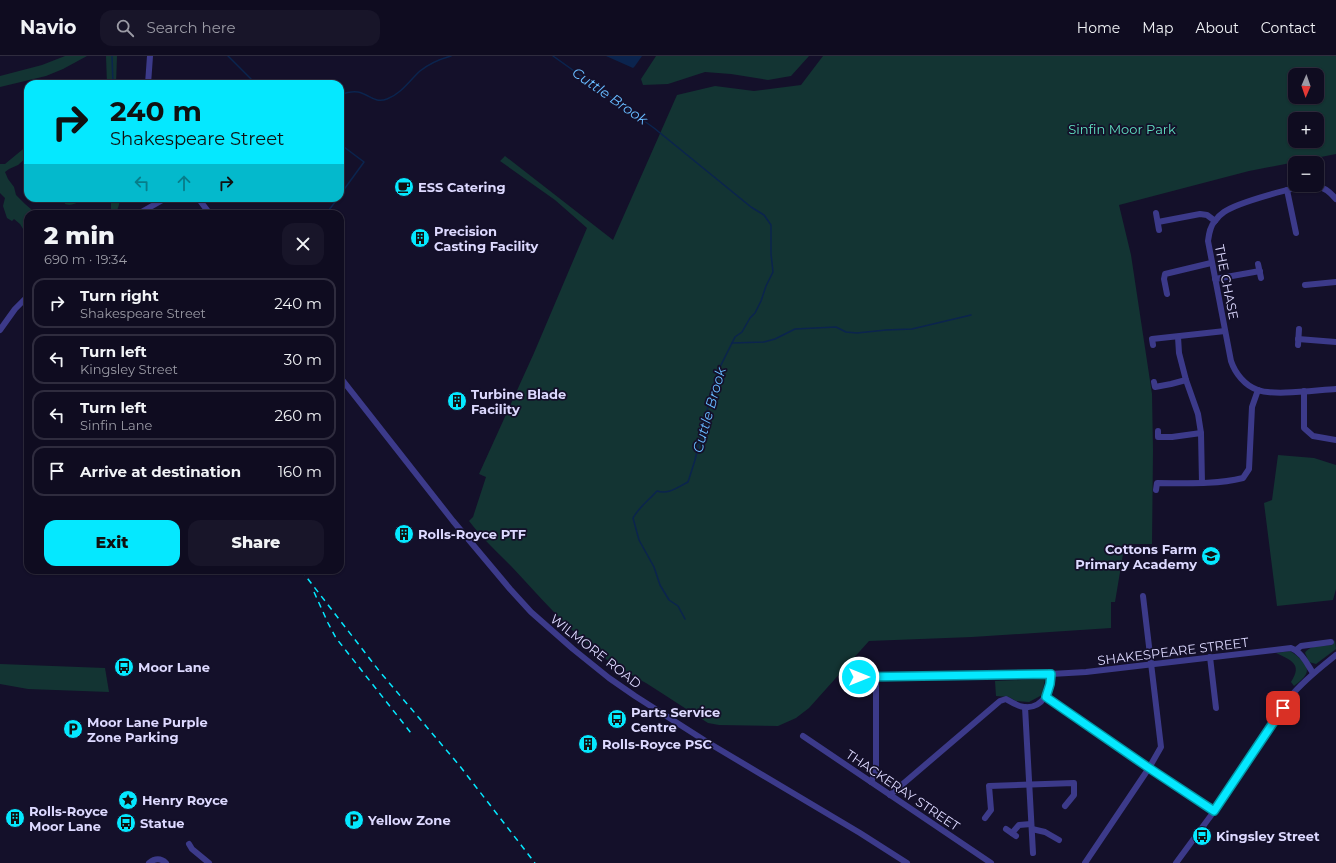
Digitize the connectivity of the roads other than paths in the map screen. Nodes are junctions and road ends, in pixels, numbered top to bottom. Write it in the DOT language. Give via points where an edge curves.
graph roads {
  1 [pos="150,56"];
  2 [pos="148,80"];
  3 [pos="1287,190"];
  4 [pos="1335,194"];
  5 [pos="159,202"];
  6 [pos="145,210"];
  7 [pos="1156,213"];
  8 [pos="1215,221"];
  9 [pos="1158,222"];
  10 [pos="1159,230"];
  11 [pos="1296,233"];
  12 [pos="1212,263"];
  13 [pos="1258,264"];
  14 [pos="1260,271"];
  15 [pos="1261,278"];
  16 [pos="1215,279"];
  17 [pos="1336,282"];
  18 [pos="1305,285"];
  19 [pos="1167,294"];
  20 [pos="24,300"];
  21 [pos="1299,329"];
  22 [pos="0,330"];
  23 [pos="1226,335"];
  24 [pos="1178,337"];
  25 [pos="1336,342"];
  26 [pos="1153,345"];
  27 [pos="1186,380"];
  28 [pos="344,382"];
  29 [pos="1154,382"];
  30 [pos="1336,389"];
  31 [pos="1258,390"];
  32 [pos="1304,391"];
  33 [pos="1158,431"];
  34 [pos="1201,433"];
  35 [pos="1336,440"];
  36 [pos="1202,482"];
  37 [pos="1156,490"];
  38 [pos="1143,596"];
  39 [pos="1331,642"];
  40 [pos="1296,650"];
  41 [pos="1336,655"];
  42 [pos="1210,657"];
  43 [pos="1151,665"];
  44 [pos="1314,672"];
  45 [pos="1051,674"];
  46 [pos="859,677"];
  47 [pos="876,677"];
  48 [pos="1046,697"];
  49 [pos="1025,707"];
  50 [pos="1216,708"];
  51 [pos="803,736"];
  52 [pos="1149,768"];
  53 [pos="871,782"];
  54 [pos="1029,784"];
  55 [pos="890,795"];
  56 [pos="1065,806"];
  57 [pos="1214,811"];
  58 [pos="985,818"];
  59 [pos="1032,827"];
  60 [pos="1006,829"];
  61 [pos="1058,840"];
  62 [pos="189,844"];
  63 [pos="1033,854"];
  64 [pos="149,863"];
  65 [pos="168,863"];
  66 [pos="209,863"];
  67 [pos="907,863"];
  68 [pos="991,863"];
  69 [pos="1085,863"];
  70 [pos="1176,863"];
  1 -- 2 [label="street"];
  3 -- 4 [label="street" via="1317,186"];
  3 -- 8 [label="street" via="1238,206 1225,212"];
  3 -- 11 [label="street"];
  5 -- 6 [label="street"];
  7 -- 9 [label="street"];
  8 -- 9 [label="street" via="1207,215 1200,214"];
  8 -- 12 [label="street, THE CHASE" via="1208,241"];
  9 -- 10 [label="street"];
  12 -- 16 [label="street, THE CHASE"];
  12 -- 19 [label="street" via="1165,274"];
  13 -- 14 [label="street"];
  14 -- 15 [label="street"];
  14 -- 16 [label="street"];
  16 -- 23 [label="street, THE CHASE"];
  17 -- 18 [label="street" via="1313,281"];
  20 -- 22 [label="street"];
  21 -- 25 [label="street" via="1298,342"];
  23 -- 24 [label="street"];
  23 -- 31 [label="street, THE CHASE" via="1234,369 1249,386"];
  24 -- 26 [label="street" via="1152,339"];
  24 -- 27 [label="street"];
  27 -- 29 [label="street" via="1154,387"];
  27 -- 34 [label="street" via="1198,414"];
  28 -- 67 [label="street, WILMORE ROAD" via="510,589 531,612 573,649 609,678 707,742"];
  30 -- 32 [label="street"];
  31 -- 32 [label="street"];
  31 -- 36 [label="street" via="1252,407 1249,469 1243,478"];
  32 -- 35 [label="street" via="1304,428 1313,436"];
  33 -- 34 [label="street" via="1158,437 1172,438"];
  34 -- 36 [label="street"];
  36 -- 37 [label="street" via="1156,484"];
  38 -- 43 [label="street"];
  39 -- 40 [label="street, SHAKESPEARE STREET" via="1301,646"];
  40 -- 42 [label="street, SHAKESPEARE STREET" via="1291,648"];
  40 -- 44 [label="street"];
  41 -- 44 [label="street"];
  42 -- 43 [label="street, SHAKESPEARE STREET"];
  42 -- 50 [label="street"];
  43 -- 45 [label="street, SHAKESPEARE STREET"];
  43 -- 52 [label="street" via="1161,748"];
  44 -- 57 [label="street" via="1291,696"];
  45 -- 47 [label="street, SHAKESPEARE STREET"];
  45 -- 48 [label="street"];
  46 -- 47 [label="street, SHAKESPEARE STREET"];
  47 -- 53 [label="street" via="876,771"];
  48 -- 49 [label="street" via="1035,705"];
  48 -- 52 [label="street"];
  49 -- 54 [label="street"];
  49 -- 55 [label="street" via="1006,700 1000,701"];
  51 -- 53 [label="street, THACKERAY STREET"];
  52 -- 57 [label="street"];
  52 -- 69 [label="street"];
  53 -- 55 [label="street, THACKERAY STREET"];
  54 -- 56 [label="street" via="1074,783 1074,795"];
  54 -- 58 [label="street" via="990,786 991,810"];
  54 -- 59 [label="street"];
  55 -- 68 [label="street, THACKERAY STREET"];
  57 -- 70 [label="street"];
  59 -- 60 [label="street" via="1019,825 1014,834"];
  59 -- 61 [label="street"];
  59 -- 63 [label="street"];
  62 -- 66 [label="street"];
  64 -- 65 [label="street" via="158,859"];
}
